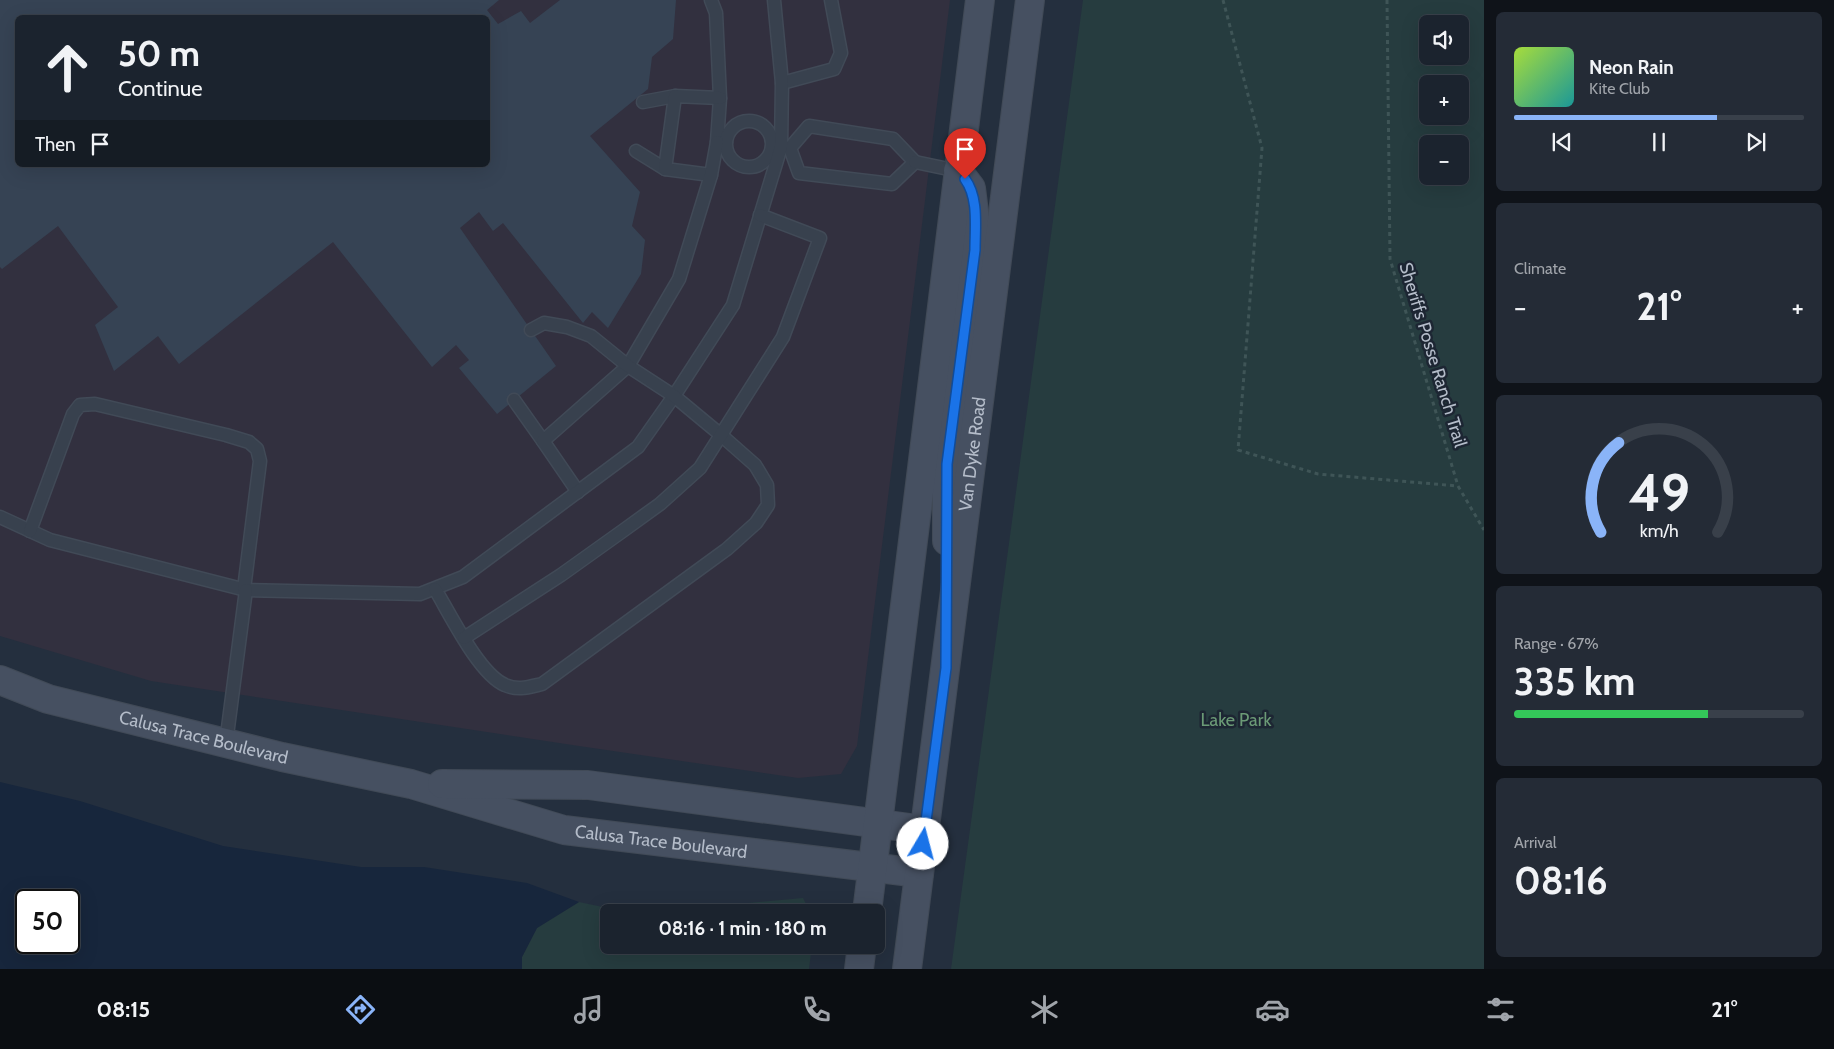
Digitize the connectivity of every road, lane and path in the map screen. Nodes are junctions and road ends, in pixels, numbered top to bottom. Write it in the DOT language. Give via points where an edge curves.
graph roads {
  1 [pos="711,0"];
  2 [pos="774,0"];
  3 [pos="831,0"];
  4 [pos="980,0"];
  5 [pos="1030,0"];
  6 [pos="1223,0"];
  7 [pos="1387,0"];
  8 [pos="782,83"];
  9 [pos="675,96"];
  10 [pos="720,98"];
  11 [pos="643,102"];
  12 [pos="721,142"];
  13 [pos="781,147"];
  14 [pos="636,151"];
  15 [pos="915,162"];
  16 [pos="665,169"];
  17 [pos="958,171"];
  18 [pos="711,175"];
  19 [pos="760,215"];
  20 [pos="531,330"];
  21 [pos="628,366"];
  22 [pos="674,396"];
  23 [pos="514,400"];
  24 [pos="720,435"];
  25 [pos="543,441"];
  26 [pos="1458,486"];
  27 [pos="578,492"];
  28 [pos="0,517"];
  29 [pos="1484,530"];
  30 [pos="30,531"];
  31 [pos="245,589"];
  32 [pos="435,589"];
  33 [pos="464,638"];
  34 [pos="946,668"];
  35 [pos="0,680"];
  36 [pos="226,743"];
  37 [pos="411,784"];
  38 [pos="879,824"];
  39 [pos="925,830"];
  40 [pos="873,868"];
  41 [pos="919,873"];
  42 [pos="868,904"];
  43 [pos="861,954"];
  44 [pos="859,969"];
  45 [pos="907,969"];
  1 -- 10 [label="lane" via="716,13"];
  2 -- 8 [label="lane"];
  3 -- 8 [label="lane" via="841,53 834,69"];
  4 -- 17 [label="main road"];
  5 -- 34 [label="main road, Van Dyke Road"];
  6 -- 26 [label="path" via="1262,148 1238,450 1318,474"];
  7 -- 26 [label="path, Sheriffs Posse Ranch Trail" via="1390,259"];
  8 -- 13 [label="lane"];
  9 -- 10 [label="lane"];
  9 -- 11 [label="lane"];
  9 -- 16 [label="lane"];
  10 -- 12 [label="lane"];
  12 -- 13 [label="lane" via="736,164 750,168 764,162"];
  12 -- 13 [label="lane" via="735,126 749,121 764,126"];
  12 -- 18 [label="lane"];
  13 -- 15 [label="lane" via="809,126 893,139"];
  13 -- 15 [label="lane" via="799,173 883,183 892,184"];
  13 -- 19 [label="lane"];
  14 -- 16 [label="lane"];
  15 -- 17 [label="lane"];
  16 -- 18 [label="lane"];
  17 -- 34 [label="main road" via="971,188 976,220 975,250 947,464"];
  17 -- 38 [label="main road"];
  18 -- 21 [label="lane" via="679,279"];
  19 -- 22 [label="lane" via="733,305"];
  19 -- 24 [label="lane" via="820,238 782,337"];
  20 -- 21 [label="lane" via="544,323 591,336"];
  21 -- 22 [label="lane"];
  21 -- 25 [label="lane"];
  22 -- 24 [label="lane"];
  22 -- 27 [label="lane" via="638,447"];
  23 -- 25 [label="lane"];
  24 -- 33 [label="lane" via="700,468 660,504 562,575"];
  24 -- 33 [label="lane" via="755,465 767,486 768,505 756,523 727,549 542,684 522,689 505,686 490,676"];
  25 -- 27 [label="lane"];
  26 -- 29 [label="path, Sheriffs Posse Ranch Trail"];
  27 -- 32 [label="lane" via="463,577"];
  28 -- 30 [label="lane"];
  30 -- 31 [label="lane" via="50,540"];
  30 -- 31 [label="lane" via="73,414 80,405 95,404 226,435 249,442 257,450 260,461"];
  31 -- 32 [label="lane" via="420,594"];
  31 -- 36 [label="lane"];
  32 -- 33 [label="lane"];
  34 -- 39 [label="main road, Van Dyke Road"];
  35 -- 36 [label="main road, Calusa Trace Boulevard" via="48,699"];
  36 -- 37 [label="main road, Calusa Trace Boulevard"];
  37 -- 38 [label="main road, Calusa Trace Boulevard" via="588,785"];
  37 -- 40 [label="main road, Calusa Trace Boulevard" via="564,830"];
  38 -- 39 [label="main road, Calusa Trace Boulevard"];
  38 -- 40 [label="main road"];
  39 -- 41 [label="main road, Van Dyke Road"];
  40 -- 41 [label="main road, Calusa Trace Boulevard"];
  40 -- 42 [label="main road"];
  41 -- 45 [label="main road, Van Dyke Road"];
  43 -- 44 [label="main road"];
}
